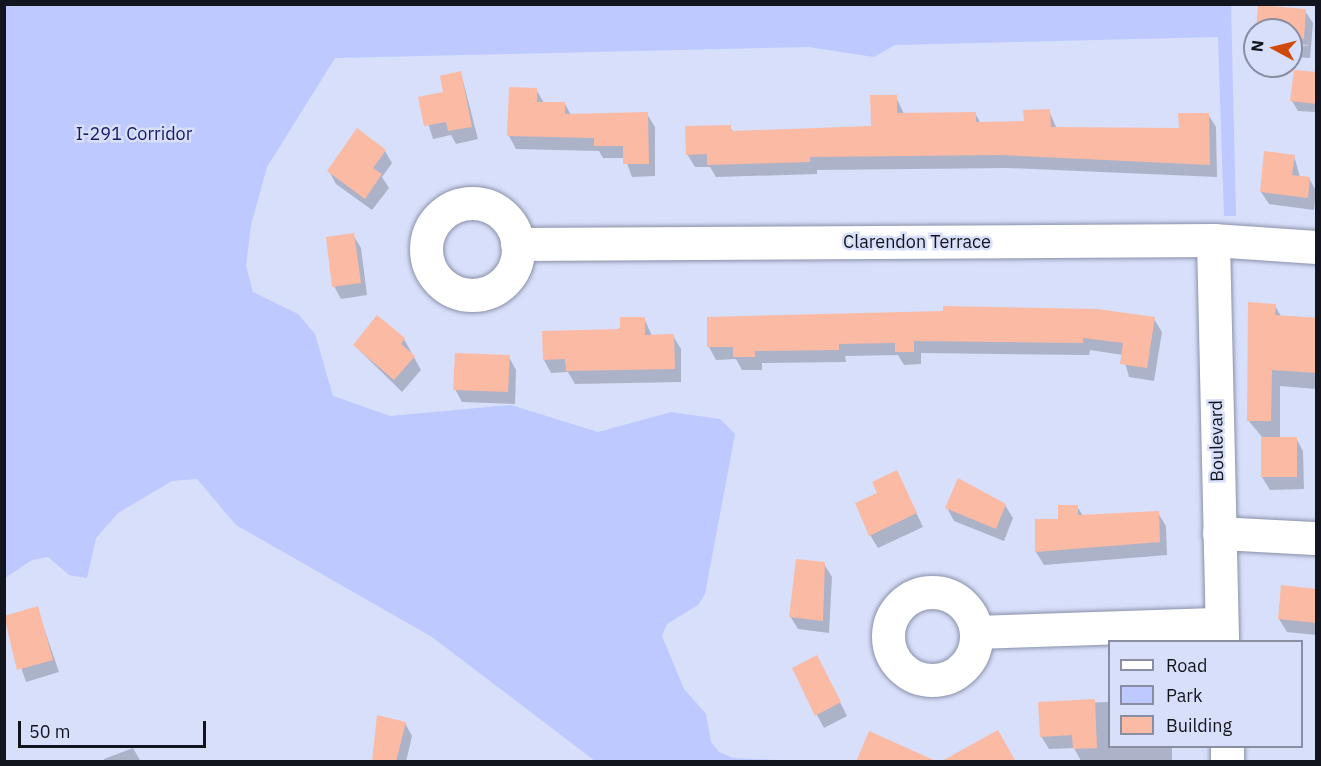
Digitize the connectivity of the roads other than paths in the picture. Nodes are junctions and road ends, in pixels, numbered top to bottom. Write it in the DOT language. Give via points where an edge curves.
graph roads {
  1 [pos="1213,240"];
  2 [pos="517,244"];
  3 [pos="1317,247"];
  4 [pos="1219,532"];
  5 [pos="1317,538"];
  6 [pos="976,632"];
  7 [pos="1221,633"];
  1 -- 2 [label="street, Clarendon Terrace"];
  1 -- 3 [label="street, Clarendon Terrace"];
  1 -- 4 [label="street, Boulevard"];
  4 -- 5 [label="street"];
  4 -- 7 [label="street, Boulevard"];
  6 -- 7 [label="street"];
}
